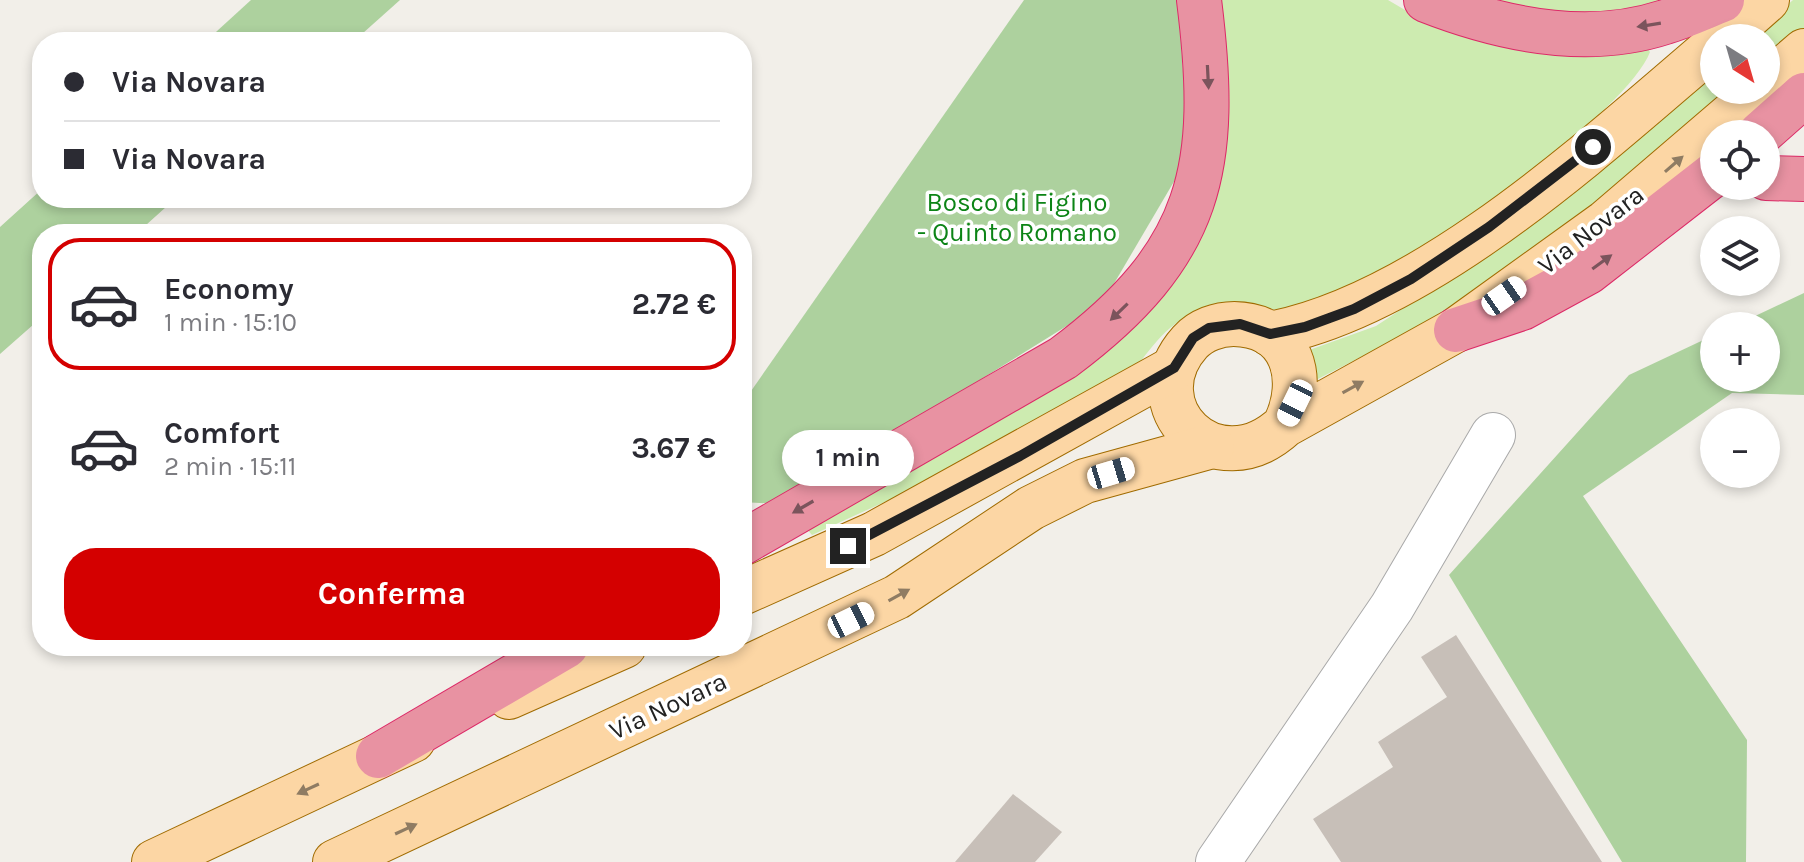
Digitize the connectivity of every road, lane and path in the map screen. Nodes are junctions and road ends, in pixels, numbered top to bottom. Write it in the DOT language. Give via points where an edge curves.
graph roads {
  1 [pos="1199,0"];
  2 [pos="1426,0"];
  3 [pos="1722,0"];
  4 [pos="1767,0"];
  5 [pos="1740,24"];
  6 [pos="1804,51"];
  7 [pos="1700,58"];
  8 [pos="1780,72"];
  9 [pos="1804,95"];
  10 [pos="1744,104"];
  11 [pos="1776,120"];
  12 [pos="1780,178"];
  13 [pos="1804,179"];
  14 [pos="1700,186"];
  15 [pos="1700,196"];
  16 [pos="1677,205"];
  17 [pos="1456,330"];
  18 [pos="1270,334"];
  19 [pos="1174,368"];
  20 [pos="1285,425"];
  21 [pos="1493,435"];
  22 [pos="1212,446"];
  23 [pos="752,537"];
  24 [pos="752,589"];
  25 [pos="549,656"];
  26 [pos="602,656"];
  27 [pos="378,756"];
  28 [pos="154,862"];
  29 [pos="335,862"];
  30 [pos="1218,862"];
  1 -- 23 [label="highway, one-way" via="1208,72 1205,156 1179,232 1158,268 1103,328 1063,358"];
  3 -- 2 [label="highway, one-way" via="1663,23 1601,33 1537,32 1478,20"];
  4 -- 5 [label="main road"];
  6 -- 8 [label="main road"];
  7 -- 18 [label="main road" via="1550,181 1411,279 1326,321"];
  9 -- 11 [label="highway"];
  17 -- 10 [label="main road, Via Novara, one-way" via="1606,222"];
  12 -- 13 [label="highway"];
  14 -- 16 [label="highway"];
  15 -- 16 [label="highway"];
  17 -- 16 [label="highway, one-way" via="1522,308 1588,272"];
  20 -- 17 [label="main road, Via Novara, one-way"];
  18 -- 19 [label="main road" via="1240,324 1209,328 1193,338"];
  18 -- 20 [label="main road" via="1293,364 1297,385"];
  19 -- 22 [label="main road" via="1174,406 1182,423"];
  19 -- 24 [label="main road" via="874,534"];
  20 -- 22 [label="main road, Via Novara" via="1252,447"];
  21 -- 30 [label="street" via="1392,607"];
  29 -- 22 [label="main road, Via Novara, one-way" via="897,597 1031,508 1085,481"];
  25 -- 27 [label="highway"];
  26 -- 27 [label="main road"];
  27 -- 28 [label="main road, one-way"];
}
